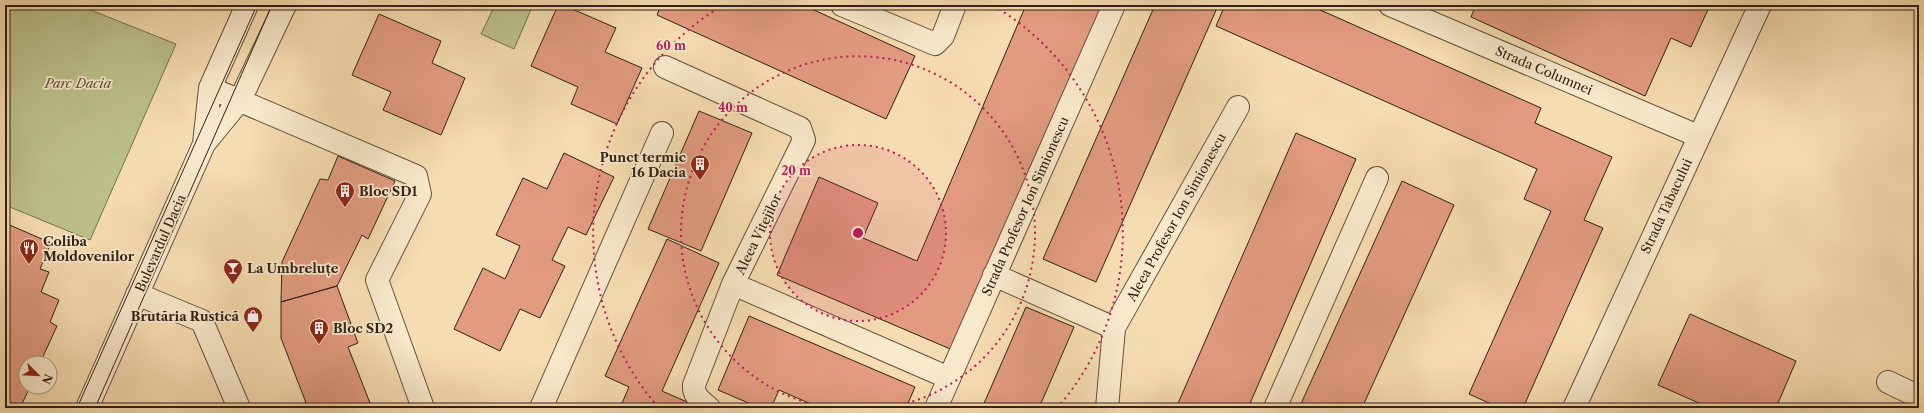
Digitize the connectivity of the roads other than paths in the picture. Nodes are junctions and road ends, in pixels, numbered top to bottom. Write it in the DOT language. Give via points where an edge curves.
graph roads {
  1 [pos="247,5"];
  2 [pos="285,5"];
  3 [pos="842,5"];
  4 [pos="955,5"];
  5 [pos="1114,5"];
  6 [pos="1390,5"];
  7 [pos="1760,5"];
  8 [pos="665,67"];
  9 [pos="210,88"];
  10 [pos="240,100"];
  11 [pos="1238,107"];
  12 [pos="662,133"];
  13 [pos="1698,136"];
  14 [pos="204,144"];
  15 [pos="1377,178"];
  16 [pos="994,275"];
  17 [pos="733,284"];
  18 [pos="137,294"];
  19 [pos="1114,328"];
  20 [pos="949,378"];
  21 [pos="1888,382"];
  22 [pos="1919,397"];
  23 [pos="87,408"];
  24 [pos="240,408"];
  25 [pos="422,408"];
  26 [pos="541,408"];
  27 [pos="708,408"];
  28 [pos="936,408"];
  29 [pos="1107,408"];
  30 [pos="1275,408"];
  31 [pos="1574,408"];
  1 -- 9 [label="street, Bulevardul Dacia"];
  2 -- 10 [label="street, Bulevardul Dacia"];
  3 -- 4 [label="street" via="935,44 943,36"];
  5 -- 16 [label="street, Strada Profesor Ion Simionescu"];
  6 -- 13 [label="street, Strada Columnei"];
  7 -- 13 [label="street, Strada Tabacului"];
  8 -- 17 [label="street, Aleea Vitejilor" via="800,128 804,140"];
  9 -- 10 [label="street"];
  9 -- 14 [label="street, Bulevardul Dacia"];
  10 -- 14 [label="street, Bulevardul Dacia"];
  10 -- 25 [label="street" via="416,176 420,194 377,280"];
  11 -- 19 [label="street, Aleea Profesor Ion Simionescu"];
  12 -- 26 [label="street"];
  13 -- 31 [label="street, Strada Tabacului"];
  14 -- 18 [label="street, Bulevardul Dacia"];
  15 -- 30 [label="street"];
  16 -- 19 [label="street"];
  16 -- 20 [label="street, Strada Profesor Ion Simionescu"];
  17 -- 20 [label="street"];
  17 -- 27 [label="street, Aleea Vitejilor" via="694,385 693,391 697,398"];
  18 -- 23 [label="street, Bulevardul Dacia"];
  18 -- 24 [label="street" via="202,321"];
  19 -- 29 [label="street, Aleea Profesor Ion Simionescu"];
  20 -- 28 [label="street, Strada Profesor Ion Simionescu"];
  21 -- 22 [label="street"];
}
